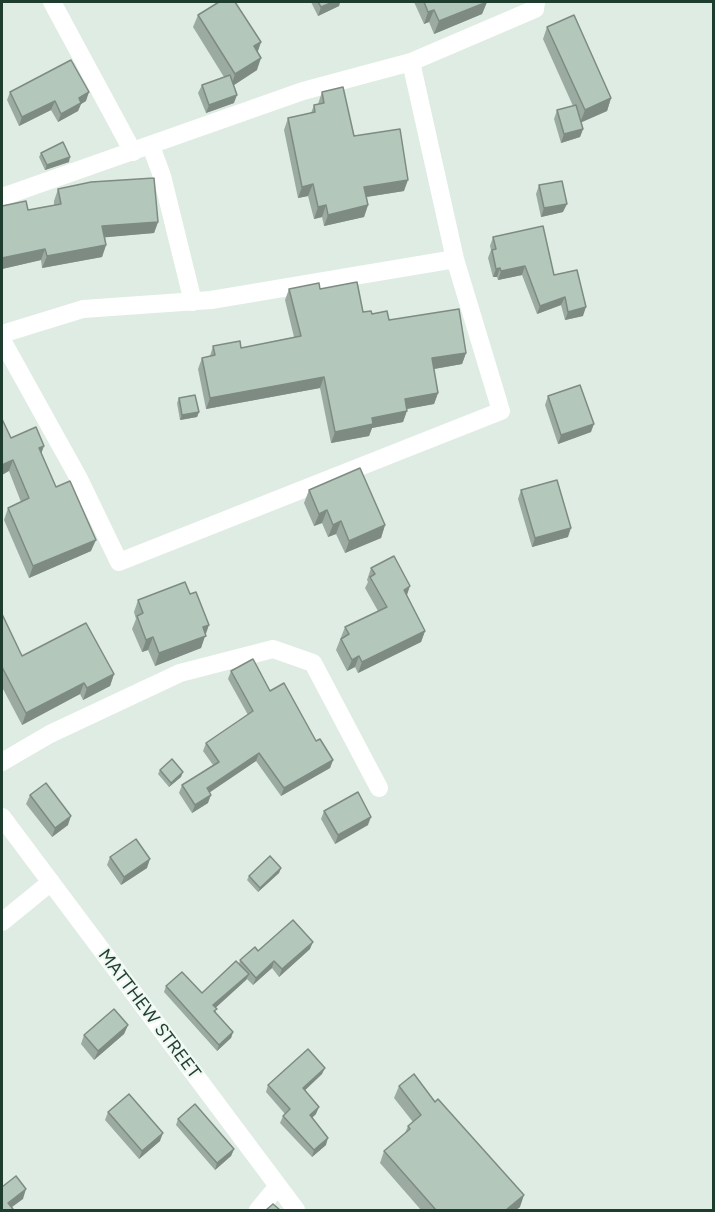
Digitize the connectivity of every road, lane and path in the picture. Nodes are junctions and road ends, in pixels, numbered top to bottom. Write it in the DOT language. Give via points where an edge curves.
graph roads {
  1 [pos="52,2"];
  2 [pos="536,2"];
  3 [pos="411,62"];
  4 [pos="151,146"];
  5 [pos="133,152"];
  6 [pos="2,196"];
  7 [pos="455,259"];
  8 [pos="193,302"];
  9 [pos="2,334"];
  10 [pos="2,340"];
  11 [pos="2,762"];
  12 [pos="379,788"];
  13 [pos="2,818"];
  14 [pos="51,882"];
  15 [pos="2,922"];
  16 [pos="277,1186"];
  17 [pos="258,1210"];
  18 [pos="296,1210"];
  1 -- 5 [label="street"];
  2 -- 3 [label="street" via="535,9"];
  3 -- 4 [label="street" via="303,91"];
  3 -- 7 [label="street"];
  4 -- 5 [label="street"];
  4 -- 8 [label="street"];
  5 -- 6 [label="street"];
  7 -- 8 [label="street"];
  7 -- 10 [label="street" via="501,411 119,562 78,477"];
  8 -- 9 [label="street" via="83,309"];
  11 -- 12 [label="street" via="50,734 180,673 273,649 313,663"];
  13 -- 14 [label="street, MATTHEW STREET"];
  14 -- 15 [label="street"];
  14 -- 16 [label="street, MATTHEW STREET"];
  16 -- 17 [label="street"];
  16 -- 18 [label="street, MATTHEW STREET"];
}
